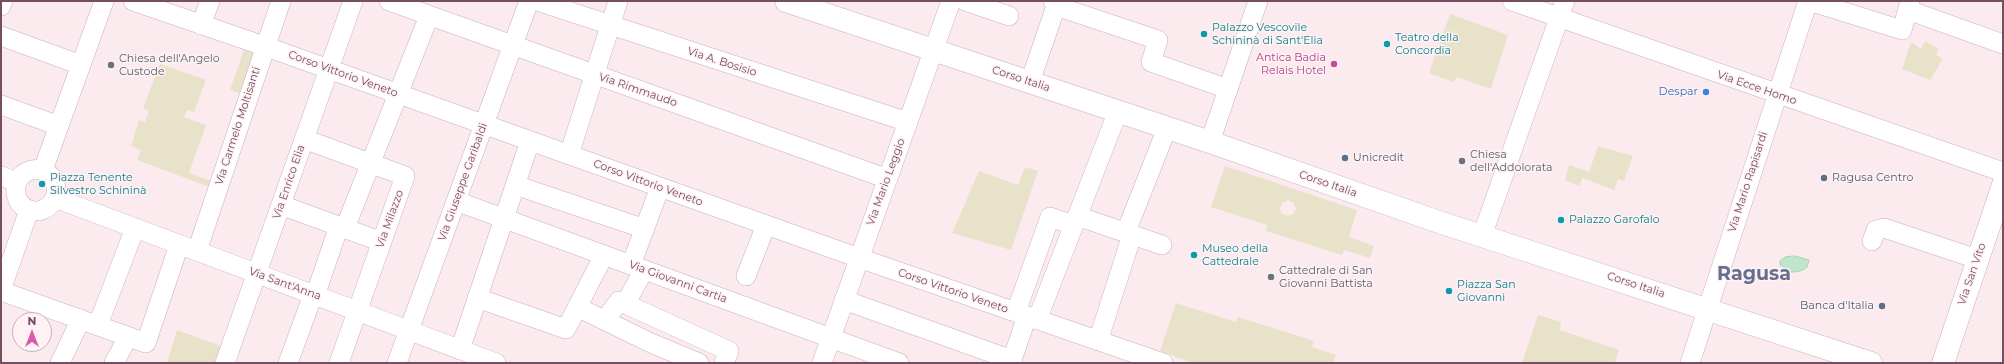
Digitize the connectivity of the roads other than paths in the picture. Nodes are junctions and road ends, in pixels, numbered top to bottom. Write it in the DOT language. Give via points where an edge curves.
graph roads {
  1 [pos="3,1"];
  2 [pos="104,1"];
  3 [pos="133,1"];
  4 [pos="210,1"];
  5 [pos="281,1"];
  6 [pos="353,1"];
  7 [pos="388,1"];
  8 [pos="529,1"];
  9 [pos="537,1"];
  10 [pos="618,1"];
  11 [pos="786,1"];
  12 [pos="951,1"];
  13 [pos="965,1"];
  14 [pos="1258,1"];
  15 [pos="1512,1"];
  16 [pos="1809,1"];
  17 [pos="1054,3"];
  18 [pos="1909,5"];
  19 [pos="1,6"];
  20 [pos="1562,9"];
  21 [pos="428,16"];
  22 [pos="1009,16"];
  23 [pos="201,25"];
  24 [pos="610,26"];
  25 [pos="1,36"];
  26 [pos="2003,44"];
  27 [pos="264,46"];
  28 [pos="513,46"];
  29 [pos="934,50"];
  30 [pos="81,65"];
  31 [pos="329,70"];
  32 [pos="594,75"];
  33 [pos="1030,82"];
  34 [pos="1228,89"];
  35 [pos="399,94"];
  36 [pos="1777,95"];
  37 [pos="1,105"];
  38 [pos="1118,112"];
  39 [pos="908,122"];
  40 [pos="484,125"];
  41 [pos="59,126"];
  42 [pos="1167,128"];
  43 [pos="304,139"];
  44 [pos="530,141"];
  45 [pos="1210,142"];
  46 [pos="569,155"];
  47 [pos="370,164"];
  48 [pos="43,170"];
  49 [pos="2003,172"];
  50 [pos="888,178"];
  51 [pos="9,179"];
  52 [pos="515,185"];
  53 [pos="2003,185"];
  54 [pos="660,187"];
  55 [pos="55,198"];
  56 [pos="456,201"];
  57 [pos="281,205"];
  58 [pos="30,210"];
  59 [pos="504,218"];
  60 [pos="1075,221"];
  61 [pos="766,225"];
  62 [pos="342,227"];
  63 [pos="135,228"];
  64 [pos="645,229"];
  65 [pos="1129,234"];
  66 [pos="1482,236"];
  67 [pos="1872,241"];
  68 [pos="382,242"];
  69 [pos="1162,245"];
  70 [pos="188,248"];
  71 [pos="604,255"];
  72 [pos="859,258"];
  73 [pos="1977,259"];
  74 [pos="637,267"];
  75 [pos="5,269"];
  76 [pos="257,274"];
  77 [pos="746,276"];
  78 [pos="1,291"];
  79 [pos="314,295"];
  80 [pos="478,298"];
  81 [pos="844,300"];
  82 [pos="625,304"];
  83 [pos="577,306"];
  84 [pos="1707,308"];
  85 [pos="357,311"];
  86 [pos="1027,316"];
  87 [pos="605,320"];
  88 [pos="90,322"];
  89 [pos="409,330"];
  90 [pos="128,336"];
  91 [pos="831,337"];
  92 [pos="1098,341"];
  93 [pos="460,350"];
  94 [pos="1839,358"];
  95 [pos="60,363"];
  96 [pos="114,363"];
  97 [pos="225,363"];
  98 [pos="288,363"];
  99 [pos="339,363"];
  100 [pos="397,363"];
  101 [pos="496,363"];
  102 [pos="699,363"];
  103 [pos="724,363"];
  104 [pos="822,363"];
  105 [pos="899,363"];
  106 [pos="1163,363"];
  107 [pos="1690,363"];
  108 [pos="1871,363"];
  109 [pos="1943,363"];
  1 -- 19 [label="street"];
  2 -- 30 [label="street"];
  3 -- 23 [label="street, Corso Vittorio Veneto"];
  4 -- 23 [label="street"];
  5 -- 27 [label="street, Via Carmelo Moltisanti"];
  6 -- 31 [label="street, Via Enrico Elia"];
  7 -- 21 [label="street, Via Rimmaudo"];
  8 -- 28 [label="street, Via Giuseppe Garibaldi"];
  9 -- 24 [label="street, Via A. Bosisio"];
  10 -- 24 [label="street"];
  11 -- 29 [label="street, Corso Italia"];
  12 -- 29 [label="street, Via Mario Leggio"];
  13 -- 22 [label="street"];
  14 -- 34 [label="street"];
  15 -- 20 [label="street, Via Ecce Homo"];
  16 -- 18 [label="street" via="1902,30"];
  16 -- 36 [label="street, Via Mario Rapisardi"];
  17 -- 33 [label="street"];
  17 -- 34 [label="street" via="1158,40 1151,62"];
  18 -- 26 [label="street"];
  20 -- 36 [label="street, Via Ecce Homo"];
  20 -- 66 [label="street"];
  21 -- 28 [label="street, Via Rimmaudo"];
  21 -- 35 [label="street"];
  23 -- 27 [label="street, Corso Vittorio Veneto"];
  24 -- 32 [label="street"];
  24 -- 39 [label="street, Via A. Bosisio"];
  25 -- 30 [label="street"];
  27 -- 31 [label="street, Corso Vittorio Veneto"];
  27 -- 70 [label="street, Via Carmelo Moltisanti"];
  28 -- 32 [label="street, Via Rimmaudo"];
  28 -- 40 [label="street, Via Giuseppe Garibaldi"];
  29 -- 33 [label="street, Corso Italia"];
  29 -- 39 [label="street, Via Mario Leggio"];
  30 -- 41 [label="street"];
  31 -- 35 [label="street, Corso Vittorio Veneto"];
  31 -- 43 [label="street, Via Enrico Elia"];
  32 -- 46 [label="street"];
  32 -- 50 [label="street, Via Rimmaudo"];
  33 -- 38 [label="street, Corso Italia"];
  34 -- 45 [label="street"];
  35 -- 40 [label="street, Corso Vittorio Veneto"];
  35 -- 47 [label="street"];
  36 -- 49 [label="street, Via Ecce Homo"];
  36 -- 84 [label="street, Via Mario Rapisardi"];
  37 -- 41 [label="street"];
  38 -- 42 [label="street, Corso Italia"];
  38 -- 60 [label="street"];
  39 -- 50 [label="street, Via Mario Leggio"];
  40 -- 44 [label="street, Corso Vittorio Veneto"];
  40 -- 56 [label="street, Via Giuseppe Garibaldi"];
  41 -- 48 [label="street"];
  42 -- 45 [label="street, Corso Italia"];
  42 -- 65 [label="street"];
  43 -- 47 [label="street, Via Milazzo"];
  43 -- 57 [label="street, Via Enrico Elia"];
  44 -- 46 [label="street, Corso Vittorio Veneto"];
  44 -- 52 [label="street"];
  45 -- 66 [label="street, Corso Italia"];
  46 -- 54 [label="street, Corso Vittorio Veneto"];
  47 -- 62 [label="street"];
  47 -- 68 [label="street, Via Milazzo" via="405,176"];
  48 -- 51 [label="street" via="30,170"];
  48 -- 55 [label="street" via="55,181"];
  50 -- 72 [label="street, Via Mario Leggio"];
  51 -- 58 [label="street" via="16,198"];
  52 -- 59 [label="street"];
  52 -- 64 [label="street"];
  53 -- 73 [label="street, Via San Vito"];
  54 -- 61 [label="street, Corso Vittorio Veneto"];
  54 -- 64 [label="street"];
  55 -- 58 [label="street" via="43,210"];
  55 -- 63 [label="street, Via Sant'Anna"];
  56 -- 59 [label="street, Via Giovanni Cartia"];
  56 -- 89 [label="street, Via Giuseppe Garibaldi"];
  57 -- 62 [label="street"];
  57 -- 76 [label="street, Via Enrico Elia"];
  58 -- 75 [label="street"];
  59 -- 71 [label="street, Via Giovanni Cartia"];
  59 -- 80 [label="street"];
  60 -- 65 [label="street"];
  60 -- 86 [label="street"];
  60 -- 86 [label="street" via="1050,217"];
  61 -- 72 [label="street, Corso Vittorio Veneto"];
  61 -- 77 [label="street"];
  62 -- 68 [label="street"];
  62 -- 79 [label="street"];
  63 -- 70 [label="street, Via Sant'Anna"];
  63 -- 88 [label="street"];
  64 -- 74 [label="street"];
  65 -- 69 [label="street"];
  65 -- 92 [label="street"];
  66 -- 84 [label="street, Corso Italia"];
  67 -- 73 [label="street" via="1876,230 1884,228"];
  68 -- 85 [label="street, Via Milazzo"];
  70 -- 76 [label="street, Via Sant'Anna"];
  70 -- 90 [label="street, Via Carmelo Moltisanti" via="146,343"];
  71 -- 74 [label="street, Via Giovanni Cartia"];
  71 -- 83 [label="street"];
  72 -- 81 [label="street, Via Mario Leggio"];
  72 -- 86 [label="street, Corso Vittorio Veneto"];
  73 -- 109 [label="street, Via San Vito"];
  74 -- 82 [label="street"];
  74 -- 91 [label="street, Via Giovanni Cartia"];
  75 -- 78 [label="street"];
  76 -- 79 [label="street, Via Sant'Anna"];
  76 -- 97 [label="street, Via Enrico Elia"];
  78 -- 88 [label="street"];
  79 -- 85 [label="street, Via Sant'Anna"];
  79 -- 98 [label="street"];
  80 -- 83 [label="street" via="566,329"];
  80 -- 93 [label="street"];
  81 -- 86 [label="street" via="1012,360"];
  81 -- 91 [label="street, Via Mario Leggio"];
  82 -- 87 [label="street" via="619,301"];
  82 -- 103 [label="street" via="729,351"];
  83 -- 87 [label="street"];
  84 -- 94 [label="street, Corso Italia"];
  84 -- 107 [label="street, Via Mario Rapisardi"];
  85 -- 89 [label="street, Via Sant'Anna"];
  85 -- 99 [label="street, Via Milazzo"];
  86 -- 92 [label="street, Corso Vittorio Veneto"];
  87 -- 102 [label="street"];
  88 -- 90 [label="street"];
  88 -- 95 [label="street"];
  89 -- 93 [label="street, Via Sant'Anna"];
  89 -- 100 [label="street, Via Giuseppe Garibaldi"];
  90 -- 96 [label="street"];
  91 -- 104 [label="street, Via Mario Leggio"];
  91 -- 105 [label="street, Via Giovanni Cartia"];
  92 -- 106 [label="street, Corso Vittorio Veneto"];
  93 -- 101 [label="street, Via Sant'Anna"];
  94 -- 108 [label="street, Corso Italia"];
}
